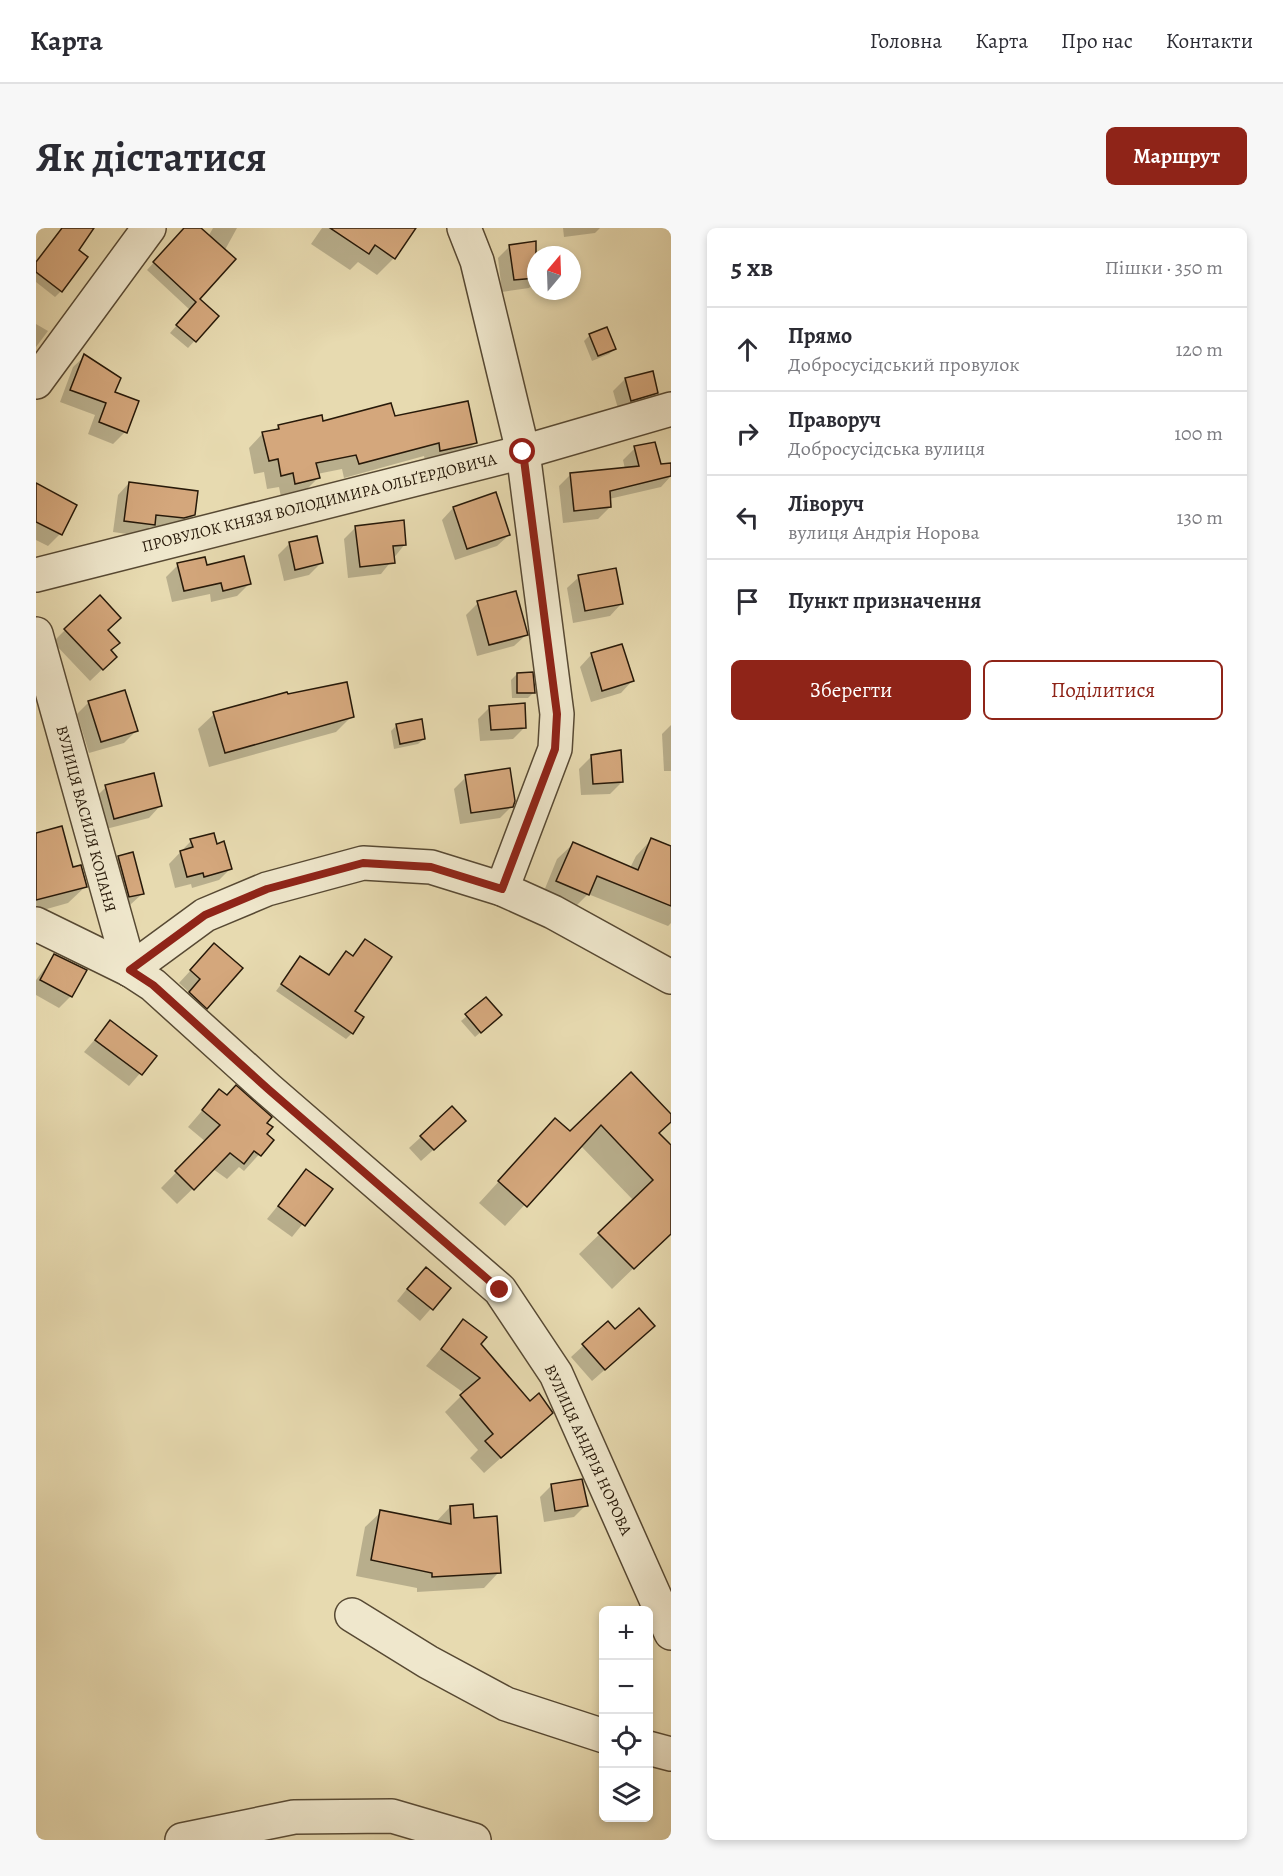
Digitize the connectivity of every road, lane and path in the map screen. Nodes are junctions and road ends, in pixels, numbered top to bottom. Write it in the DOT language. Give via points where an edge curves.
graph roads {
  1 [pos="149,228"];
  2 [pos="464,228"];
  3 [pos="36,381"];
  4 [pos="671,409"];
  5 [pos="523,452"];
  6 [pos="36,575"];
  7 [pos="38,656"];
  8 [pos="502,889"];
  9 [pos="36,924"];
  10 [pos="130,970"];
  11 [pos="671,977"];
  12 [pos="352,1615"];
  13 [pos="671,1633"];
  14 [pos="599,1735"];
  15 [pos="653,1749"];
  16 [pos="671,1754"];
  17 [pos="182,1840"];
  18 [pos="474,1840"];
  1 -- 3 [label="street"];
  2 -- 5 [label="street" via="477,261"];
  4 -- 5 [label="street, ПРОВУЛОК КНЯЗЯ ВОЛОДИМИРА ОЛЬҐЕРДОВИЧА"];
  5 -- 6 [label="street, ПРОВУЛОК КНЯЗЯ ВОЛОДИМИРА ОЛЬҐЕРДОВИЧА"];
  5 -- 8 [label="street" via="557,714 555,749"];
  7 -- 10 [label="street, ВУЛИЦЯ ВАСИЛЯ КОПАНЯ"];
  8 -- 10 [label="street" via="431,867 363,863 267,889 205,915"];
  8 -- 11 [label="street" via="553,912"];
  9 -- 10 [label="street, ВУЛИЦЯ АНДРІЯ НОРОВА"];
  10 -- 13 [label="street, ВУЛИЦЯ АНДРІЯ НОРОВА" via="153,985 500,1290 556,1374"];
  12 -- 14 [label="street" via="506,1704"];
  15 -- 16 [label="street"];
  17 -- 18 [label="street" via="294,1817 392,1816"];
}
